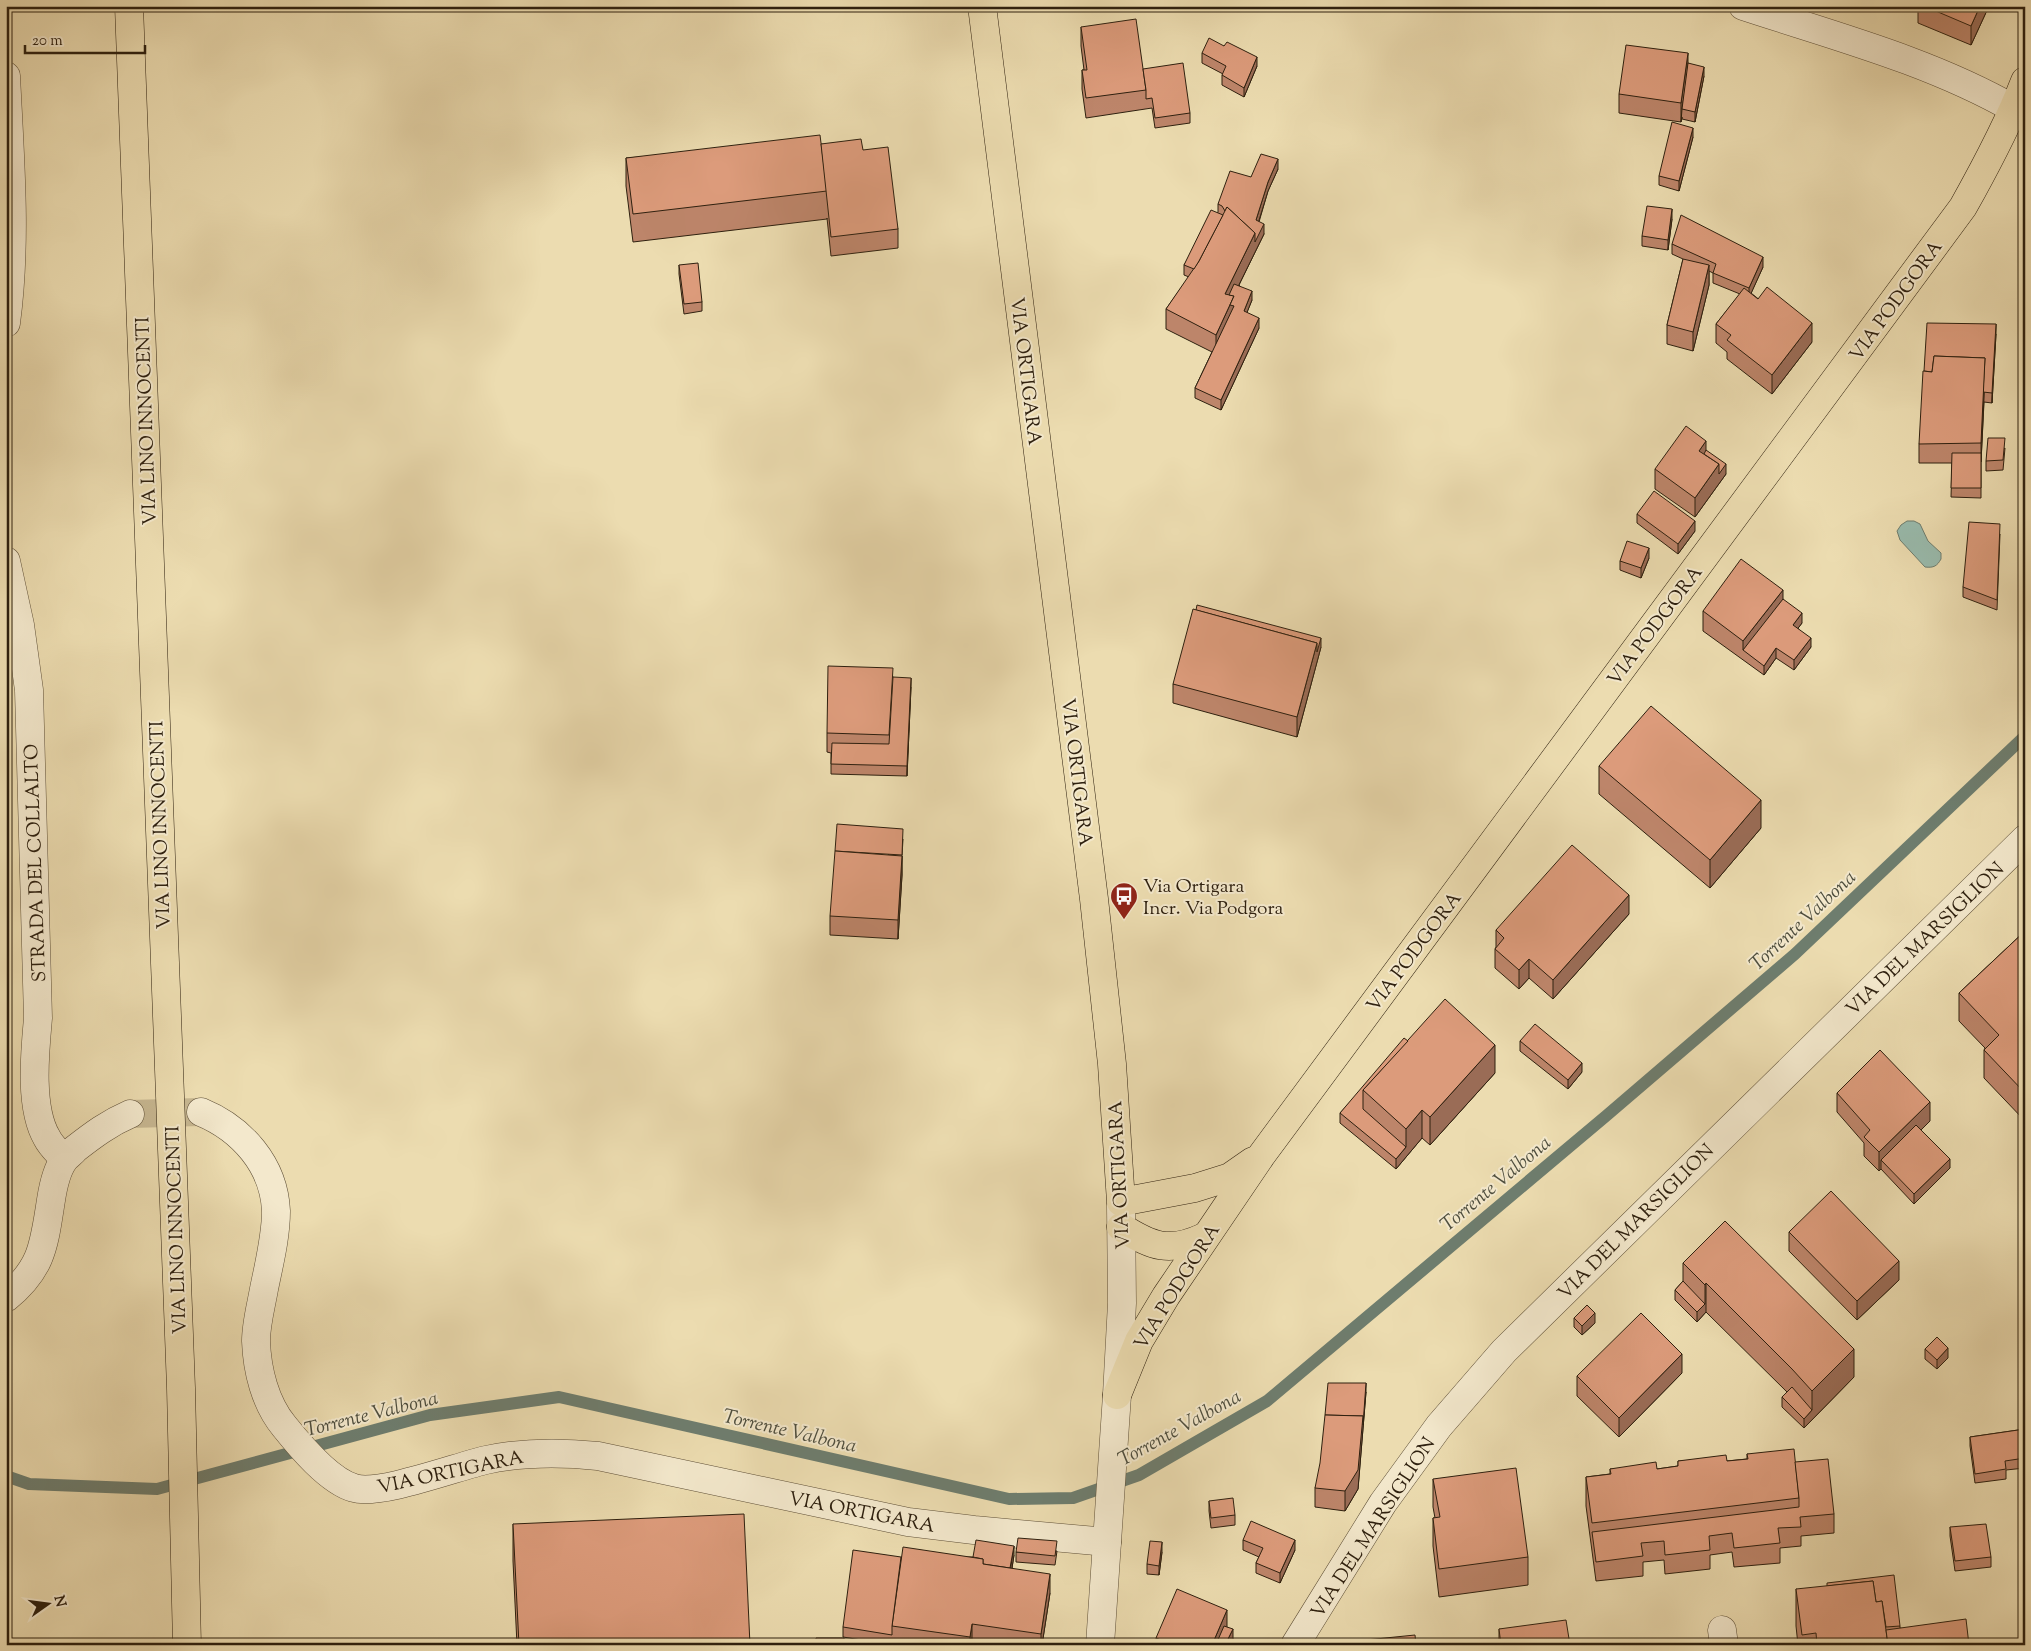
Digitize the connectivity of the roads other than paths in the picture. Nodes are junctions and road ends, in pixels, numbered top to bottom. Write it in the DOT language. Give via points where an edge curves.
graph roads {
  1 [pos="129,6"];
  2 [pos="982,6"];
  3 [pos="1743,6"];
  4 [pos="6,76"];
  5 [pos="2025,81"];
  6 [pos="2014,109"];
  7 [pos="6,323"];
  8 [pos="6,561"];
  9 [pos="2025,839"];
  10 [pos="201,1112"];
  11 [pos="130,1114"];
  12 [pos="1261,1156"];
  13 [pos="64,1159"];
  14 [pos="1121,1215"];
  15 [pos="1204,1237"];
  16 [pos="6,1298"];
  17 [pos="1117,1395"];
  18 [pos="1107,1542"];
  19 [pos="187,1645"];
  20 [pos="1100,1645"];
  21 [pos="1295,1645"];
  1 -- 19 [label="main road, VIA LINO INNOCENTI"];
  2 -- 14 [label="main road, VIA ORTIGARA" via="1094,899 1112,1064"];
  3 -- 6 [label="street" via="1911,62 1987,93"];
  4 -- 7 [label="street" via="13,232"];
  5 -- 6 [label="main road, VIA PODGORA"];
  6 -- 12 [label="main road, VIA PODGORA" via="1963,207"];
  8 -- 13 [label="street, STRADA DEL COLLALTO" via="20,625 29,690 38,1018 34,1058 37,1107 46,1137"];
  9 -- 21 [label="street, VIA DEL MARSIGLION" via="1504,1351 1439,1426 1383,1503"];
  10 -- 18 [label="street, VIA ORTIGARA" via="222,1123 257,1153 274,1192 274,1234 256,1340 262,1383 283,1425 340,1482 355,1489 372,1489 488,1460 563,1452 598,1456 908,1522"];
  11 -- 13 [label="street" via="94,1133"];
  12 -- 14 [label="main road, VIA PODGORA" via="1230,1177"];
  12 -- 15 [label="main road, VIA PODGORA"];
  13 -- 16 [label="street" via="53,1184 44,1245 36,1265"];
  14 -- 15 [label="main road" via="1142,1240 1159,1246 1188,1245"];
  14 -- 17 [label="street, VIA ORTIGARA" via="1122,1303"];
  15 -- 17 [label="main road, VIA PODGORA" via="1139,1341"];
  17 -- 18 [label="street, VIA ORTIGARA"];
  18 -- 20 [label="street, VIA ORTIGARA"];
}
